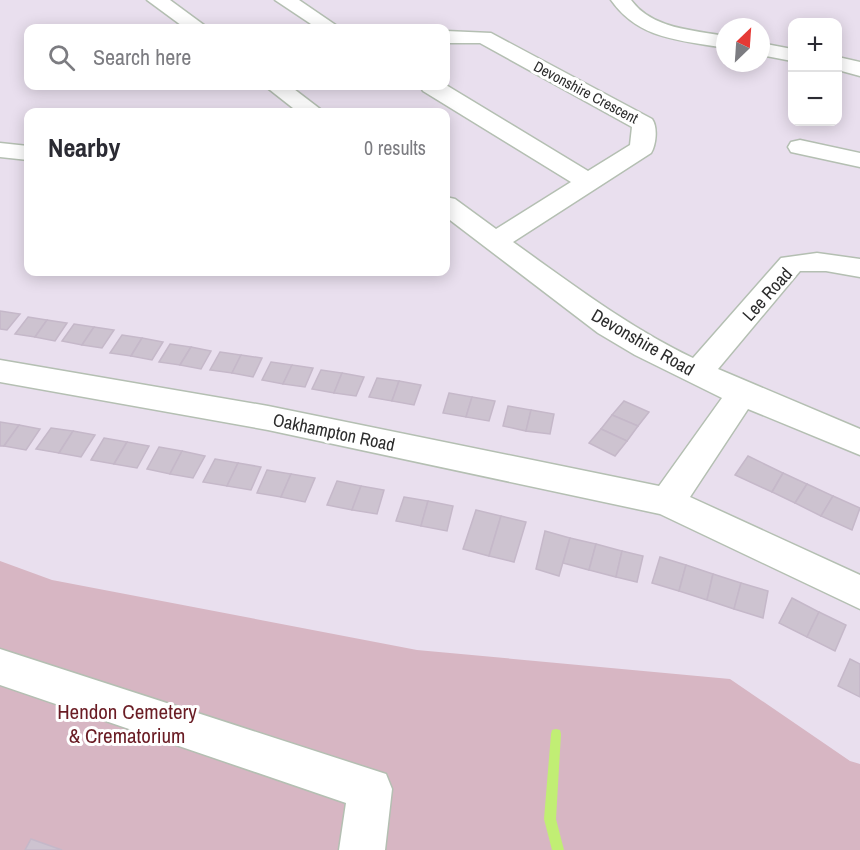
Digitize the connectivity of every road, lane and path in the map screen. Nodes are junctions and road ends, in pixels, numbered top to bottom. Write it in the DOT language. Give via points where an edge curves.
graph roads {
  1 [pos="157,0"];
  2 [pos="285,0"];
  3 [pos="621,0"];
  4 [pos="192,24"];
  5 [pos="324,24"];
  6 [pos="770,31"];
  7 [pos="788,34"];
  8 [pos="450,37"];
  9 [pos="716,40"];
  10 [pos="770,51"];
  11 [pos="842,52"];
  12 [pos="788,54"];
  13 [pos="860,69"];
  14 [pos="282,90"];
  15 [pos="438,90"];
  16 [pos="307,108"];
  17 [pos="800,147"];
  18 [pos="0,150"];
  19 [pos="24,153"];
  20 [pos="860,160"];
  21 [pos="588,182"];
  22 [pos="450,208"];
  23 [pos="496,240"];
  24 [pos="860,268"];
  25 [pos="0,371"];
  26 [pos="697,374"];
  27 [pos="740,393"];
  28 [pos="860,443"];
  29 [pos="666,502"];
  30 [pos="860,593"];
  31 [pos="0,667"];
  32 [pos="362,850"];
  1 -- 4 [label="street"];
  2 -- 5 [label="street"];
  3 -- 9 [label="street" via="626,10 643,22"];
  6 -- 7 [label="street"];
  8 -- 21 [label="street, Devonshire Crescent" via="484,37 644,124 642,148"];
  10 -- 12 [label="street"];
  11 -- 13 [label="street"];
  14 -- 16 [label="street"];
  15 -- 21 [label="street"];
  17 -- 20 [label="street"];
  18 -- 19 [label="street"];
  21 -- 23 [label="street, Devonshire Crescent"];
  22 -- 23 [label="street, Devonshire Road"];
  23 -- 26 [label="street, Devonshire Road" via="609,326"];
  24 -- 26 [label="street, Lee Road" via="810,260 791,264"];
  25 -- 29 [label="street, Oakhampton Road" via="268,418"];
  26 -- 27 [label="street, Devonshire Road"];
  27 -- 28 [label="street, Devonshire Road"];
  27 -- 29 [label="street"];
  29 -- 30 [label="street, Oakhampton Road"];
  31 -- 32 [label="street" via="370,789"];
}
